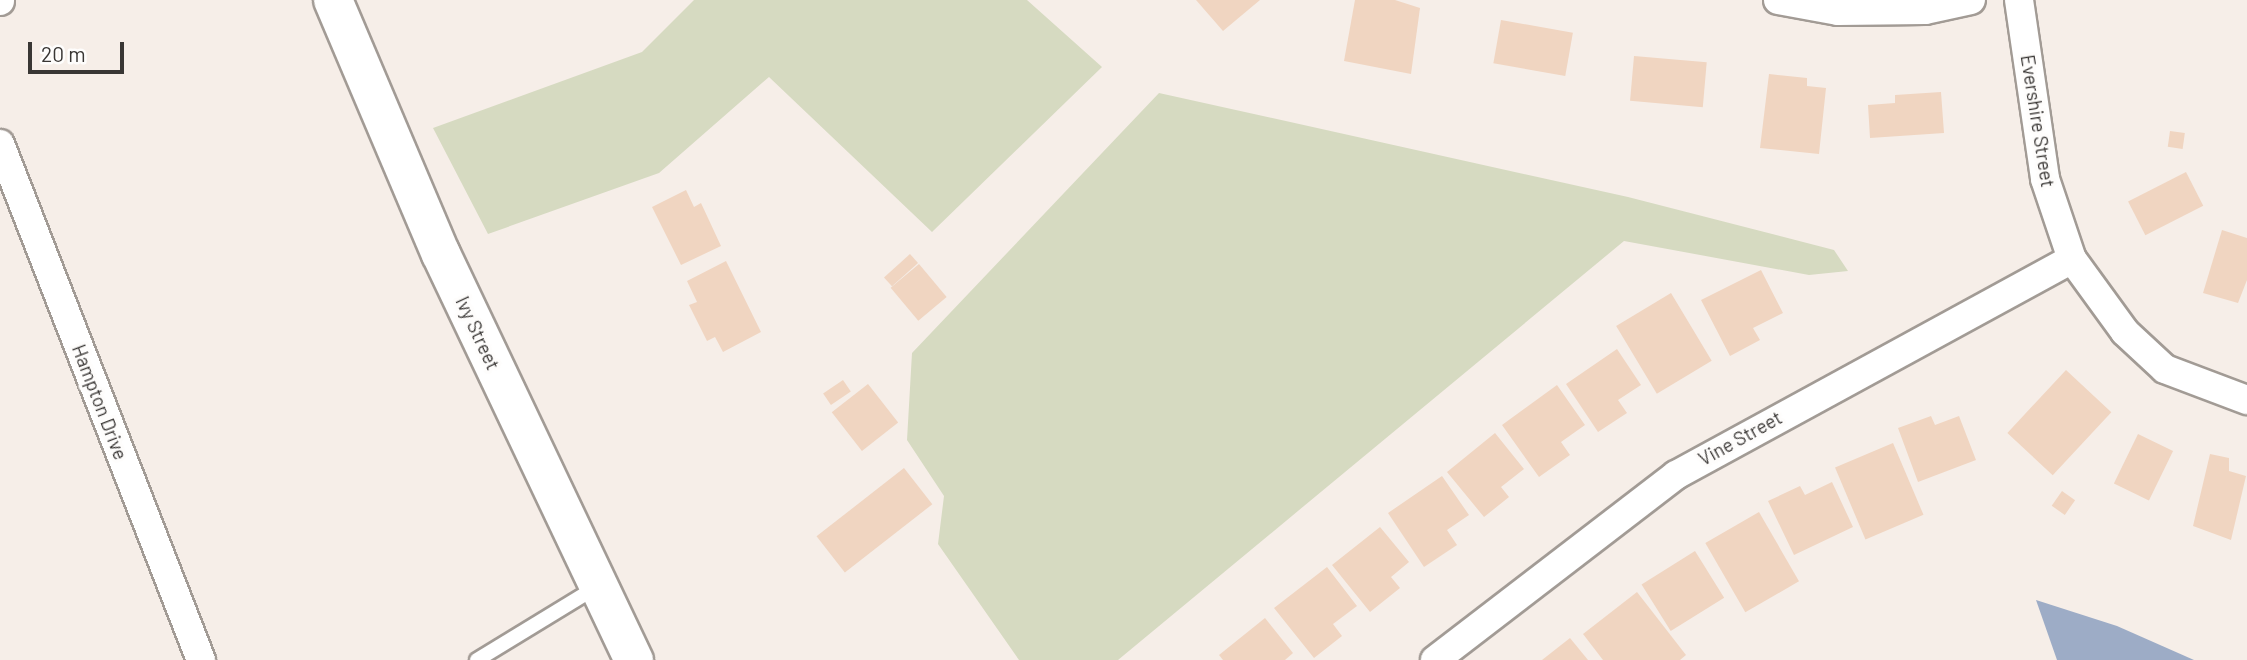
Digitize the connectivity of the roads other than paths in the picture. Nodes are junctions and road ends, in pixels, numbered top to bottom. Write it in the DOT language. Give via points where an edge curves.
graph roads {
  1 [pos="333,0"];
  2 [pos="1777,0"];
  3 [pos="1971,0"];
  4 [pos="2019,0"];
  5 [pos="0,144"];
  6 [pos="2071,259"];
  7 [pos="2247,400"];
  8 [pos="598,586"];
  9 [pos="201,660"];
  10 [pos="477,660"];
  11 [pos="634,660"];
  12 [pos="1435,660"];
  1 -- 8 [label="main road, Ivy Street" via="441,254"];
  2 -- 3 [label="street" via="1838,11 1925,10"];
  4 -- 6 [label="street, Evershire Street" via="2045,180"];
  5 -- 9 [label="street, Hampton Drive"];
  6 -- 7 [label="street, Evershire Street" via="2124,332 2165,369"];
  6 -- 12 [label="street, Vine Street" via="1676,475"];
  8 -- 10 [label="lane"];
  8 -- 11 [label="main road, Ivy Street"];
}
